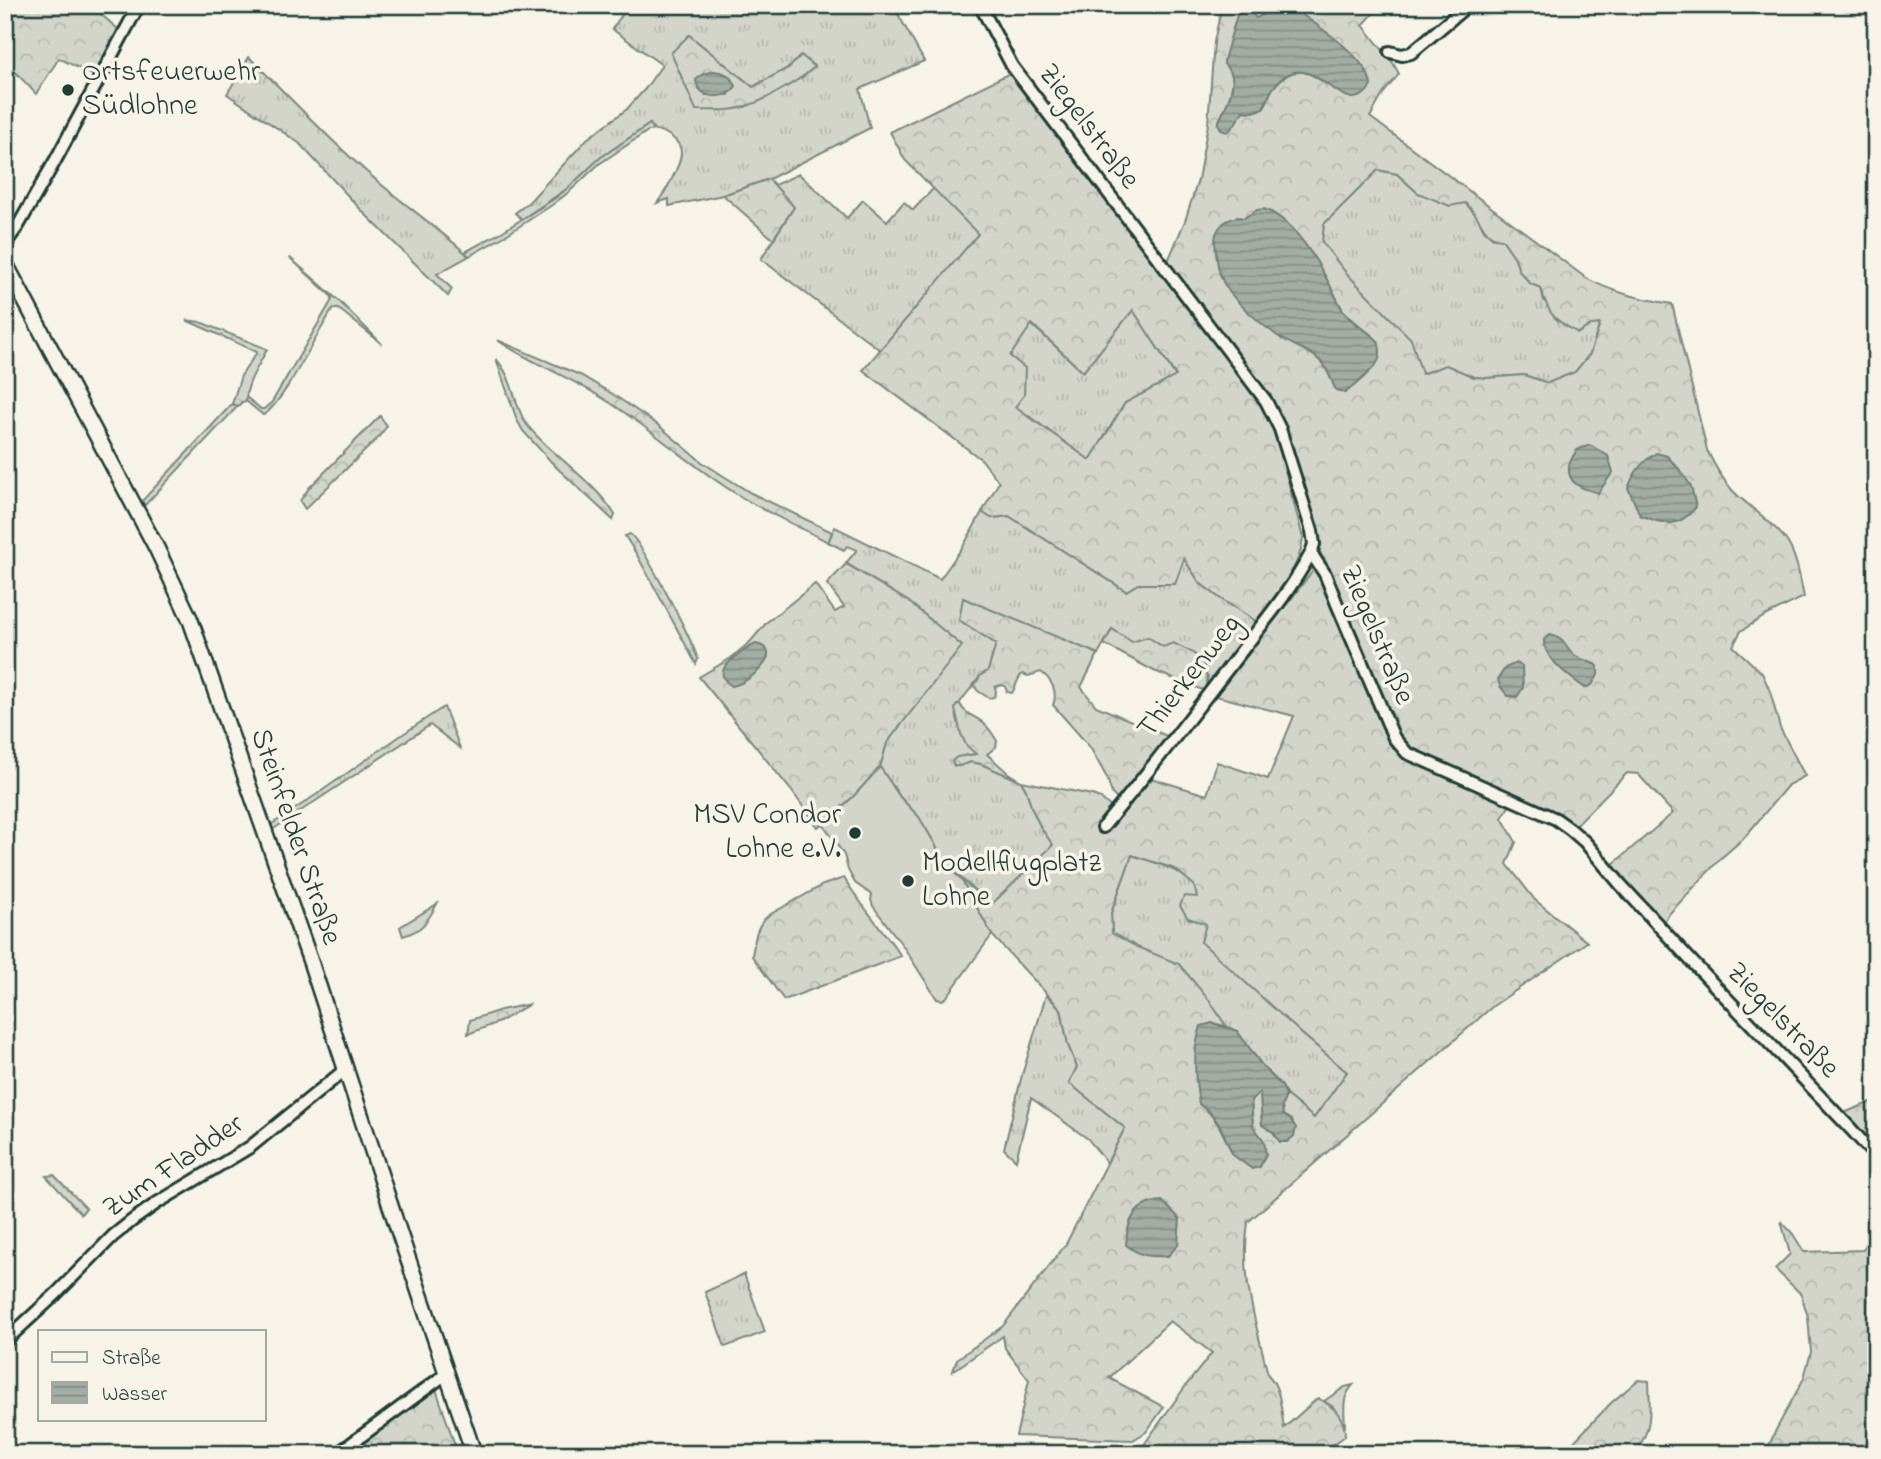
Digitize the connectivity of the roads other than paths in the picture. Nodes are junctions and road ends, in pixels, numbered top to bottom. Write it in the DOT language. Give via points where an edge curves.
graph roads {
  1 [pos="139,5"];
  2 [pos="980,5"];
  3 [pos="1468,5"];
  4 [pos="1390,51"];
  5 [pos="5,244"];
  6 [pos="5,263"];
  7 [pos="1311,553"];
  8 [pos="1103,827"];
  9 [pos="346,1069"];
  10 [pos="1876,1157"];
  11 [pos="5,1341"];
  12 [pos="446,1374"];
  13 [pos="337,1454"];
  14 [pos="474,1454"];
  1 -- 5 [label="street"];
  2 -- 7 [label="street, Ziegelstraße" via="1012,66 1266,401 1280,429 1312,531"];
  3 -- 4 [label="street" via="1411,53"];
  6 -- 9 [label="main road, Steinfelder Straße" via="190,620"];
  7 -- 8 [label="street, Thierkenweg" via="1245,647"];
  7 -- 10 [label="street, Ziegelstraße" via="1325,574 1394,738 1407,753 1556,819 1586,842 1665,933"];
  9 -- 11 [label="street, Zum Fladder" via="250,1147 133,1220"];
  9 -- 12 [label="main road, Steinfelder Straße"];
  12 -- 13 [label="street"];
  12 -- 14 [label="main road, Steinfelder Straße"];
}
